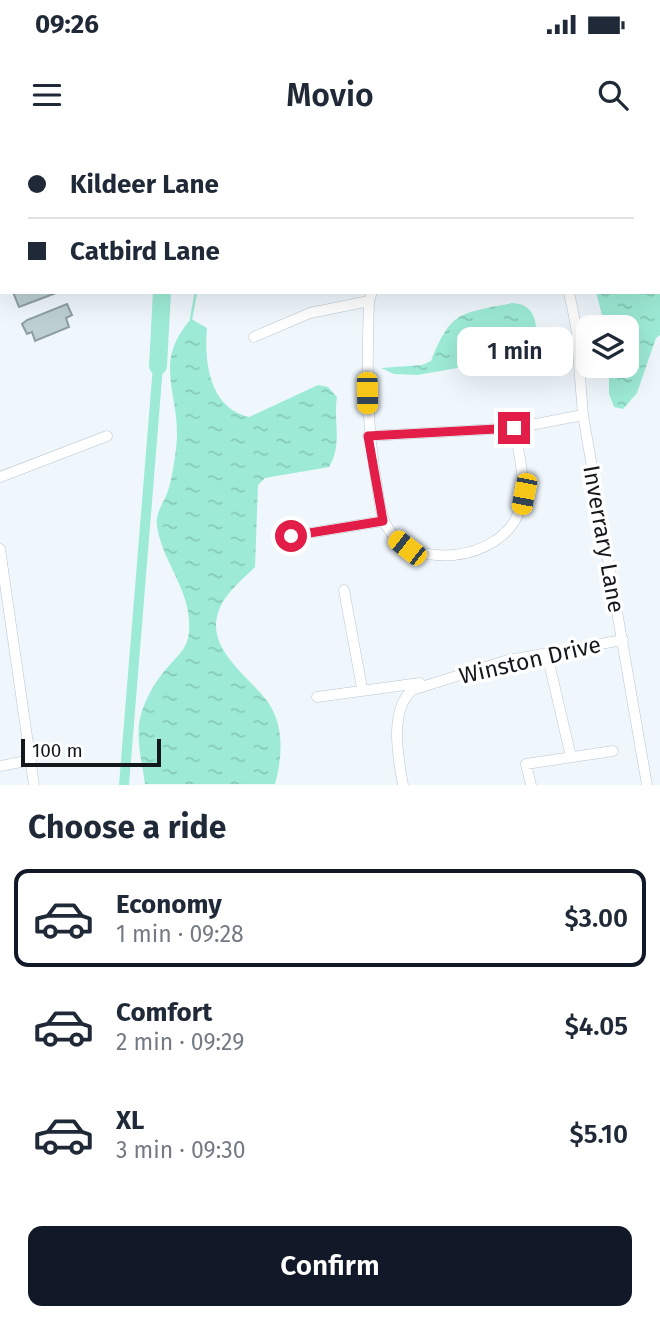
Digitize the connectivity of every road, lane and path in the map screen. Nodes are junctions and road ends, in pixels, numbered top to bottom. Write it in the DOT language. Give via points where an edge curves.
graph roads {
  1 [pos="569,294"];
  2 [pos="371,297"];
  3 [pos="254,337"];
  4 [pos="583,415"];
  5 [pos="514,428"];
  6 [pos="107,436"];
  7 [pos="368,436"];
  8 [pos="0,477"];
  9 [pos="383,521"];
  10 [pos="291,536"];
  11 [pos="0,549"];
  12 [pos="2,583"];
  13 [pos="344,590"];
  14 [pos="623,640"];
  15 [pos="547,654"];
  16 [pos="442,681"];
  17 [pos="362,688"];
  18 [pos="317,697"];
  19 [pos="613,751"];
  20 [pos="570,757"];
  21 [pos="31,760"];
  22 [pos="0,766"];
  23 [pos="400,784"];
  24 [pos="34,785"];
  25 [pos="531,785"];
  26 [pos="647,785"];
  1 -- 4 [label="street, Inverrary Lane"];
  2 -- 3 [label="street" via="310,313"];
  2 -- 7 [label="street"];
  4 -- 5 [label="street"];
  4 -- 14 [label="street, Inverrary Lane"];
  5 -- 7 [label="street"];
  5 -- 9 [label="street" via="524,494 517,517 503,538 487,546 432,555 407,548"];
  6 -- 8 [label="street"];
  7 -- 9 [label="street"];
  9 -- 10 [label="street"];
  11 -- 12 [label="street"];
  12 -- 21 [label="street"];
  13 -- 17 [label="street"];
  14 -- 15 [label="street, Winston Drive"];
  14 -- 26 [label="street, Inverrary Lane"];
  15 -- 16 [label="street, Winston Drive" via="508,660"];
  15 -- 20 [label="street"];
  16 -- 17 [label="street"];
  16 -- 23 [label="street, Winston Drive" via="412,690 401,707"];
  17 -- 18 [label="street"];
  19 -- 20 [label="street"];
  20 -- 25 [label="street" via="526,764"];
  21 -- 22 [label="street"];
  21 -- 24 [label="street"];
}
